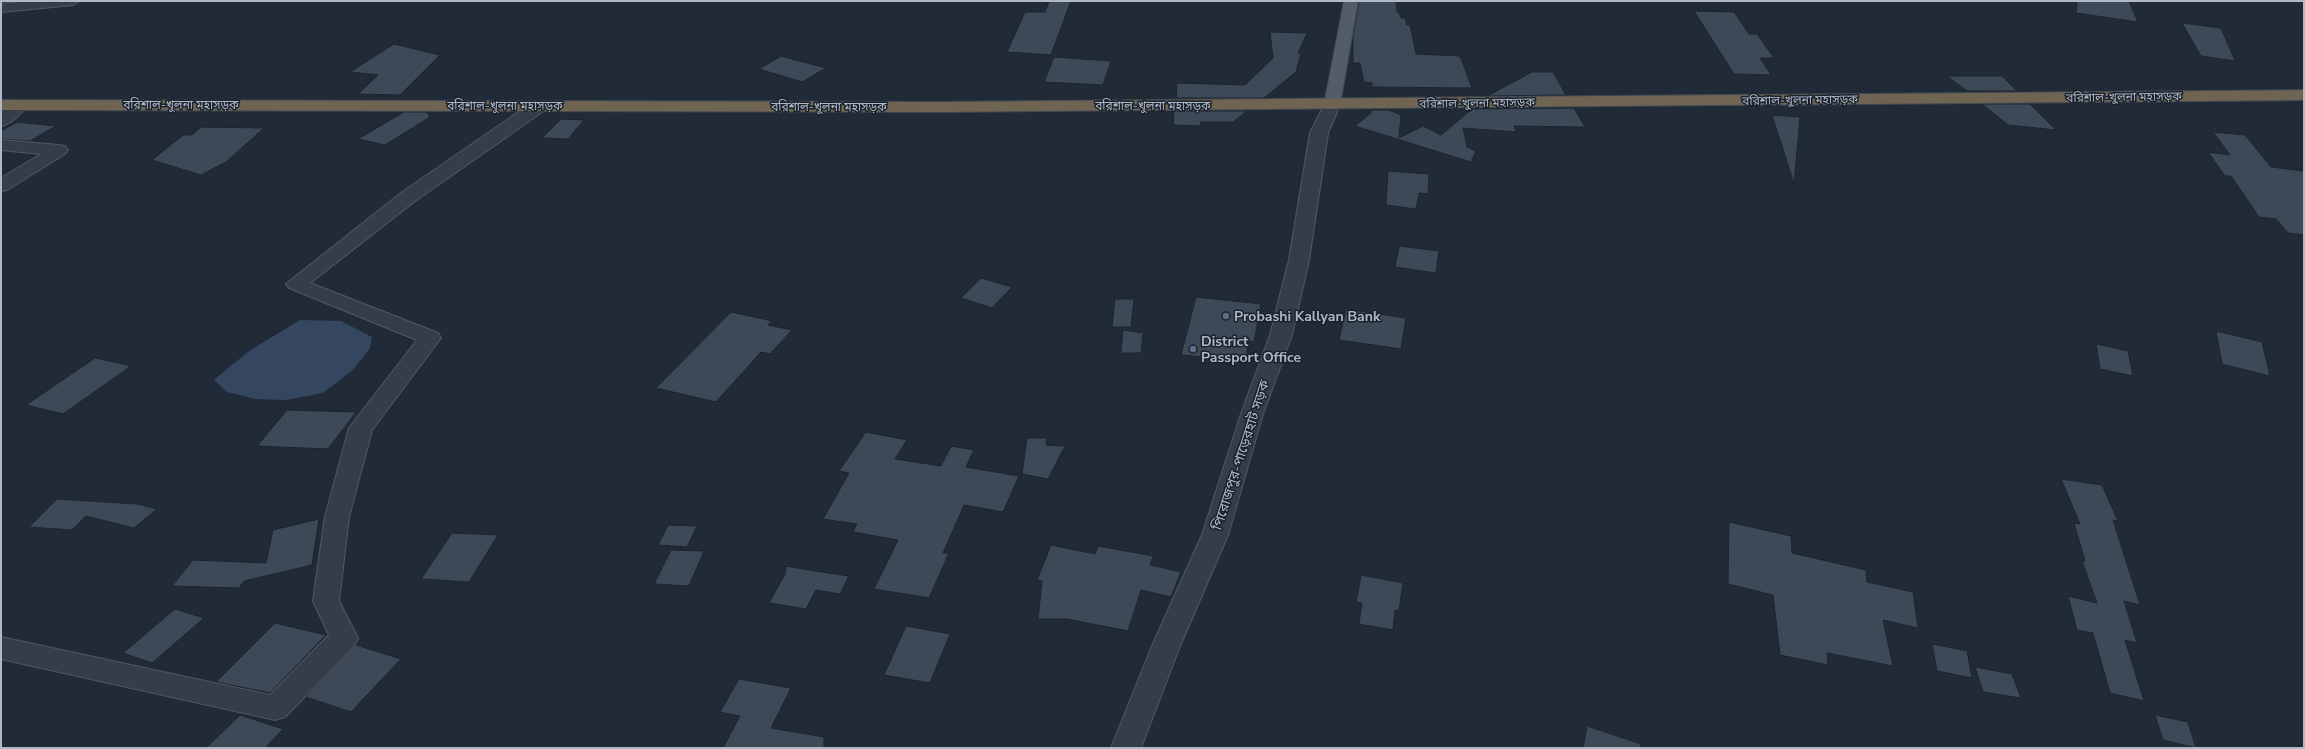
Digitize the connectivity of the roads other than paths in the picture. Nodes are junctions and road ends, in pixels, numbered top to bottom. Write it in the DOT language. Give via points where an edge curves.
graph roads {
  1 [pos="73,1"];
  2 [pos="1352,1"];
  3 [pos="1,8"];
  4 [pos="2304,95"];
  5 [pos="1,105"];
  6 [pos="20,105"];
  7 [pos="1332,105"];
  8 [pos="539,106"];
  9 [pos="1,122"];
  10 [pos="1,145"];
  11 [pos="1,186"];
  12 [pos="1,648"];
  13 [pos="1126,748"];
  1 -- 3 [label="street"];
  2 -- 7 [label="main road"];
  4 -- 7 [label="highway, বরিশাল-খুলনা মহাসড়ক"];
  5 -- 6 [label="highway, বরিশাল-খুলনা মহাসড়ক"];
  6 -- 8 [label="highway, বরিশাল-খুলনা মহাসড়ক"];
  6 -- 9 [label="street"];
  7 -- 8 [label="highway, বরিশাল-খুলনা মহাসড়ক"];
  7 -- 13 [label="street, পিরোজপুর-পাড়েরহাট সড়ক" via="1318,133 1299,260 1281,335 1252,414 1216,535 1166,646"];
  8 -- 12 [label="street" via="408,197 296,284 430,338 361,428 337,517 326,601 344,638 275,708"];
  10 -- 11 [label="street" via="59,150"];
}
